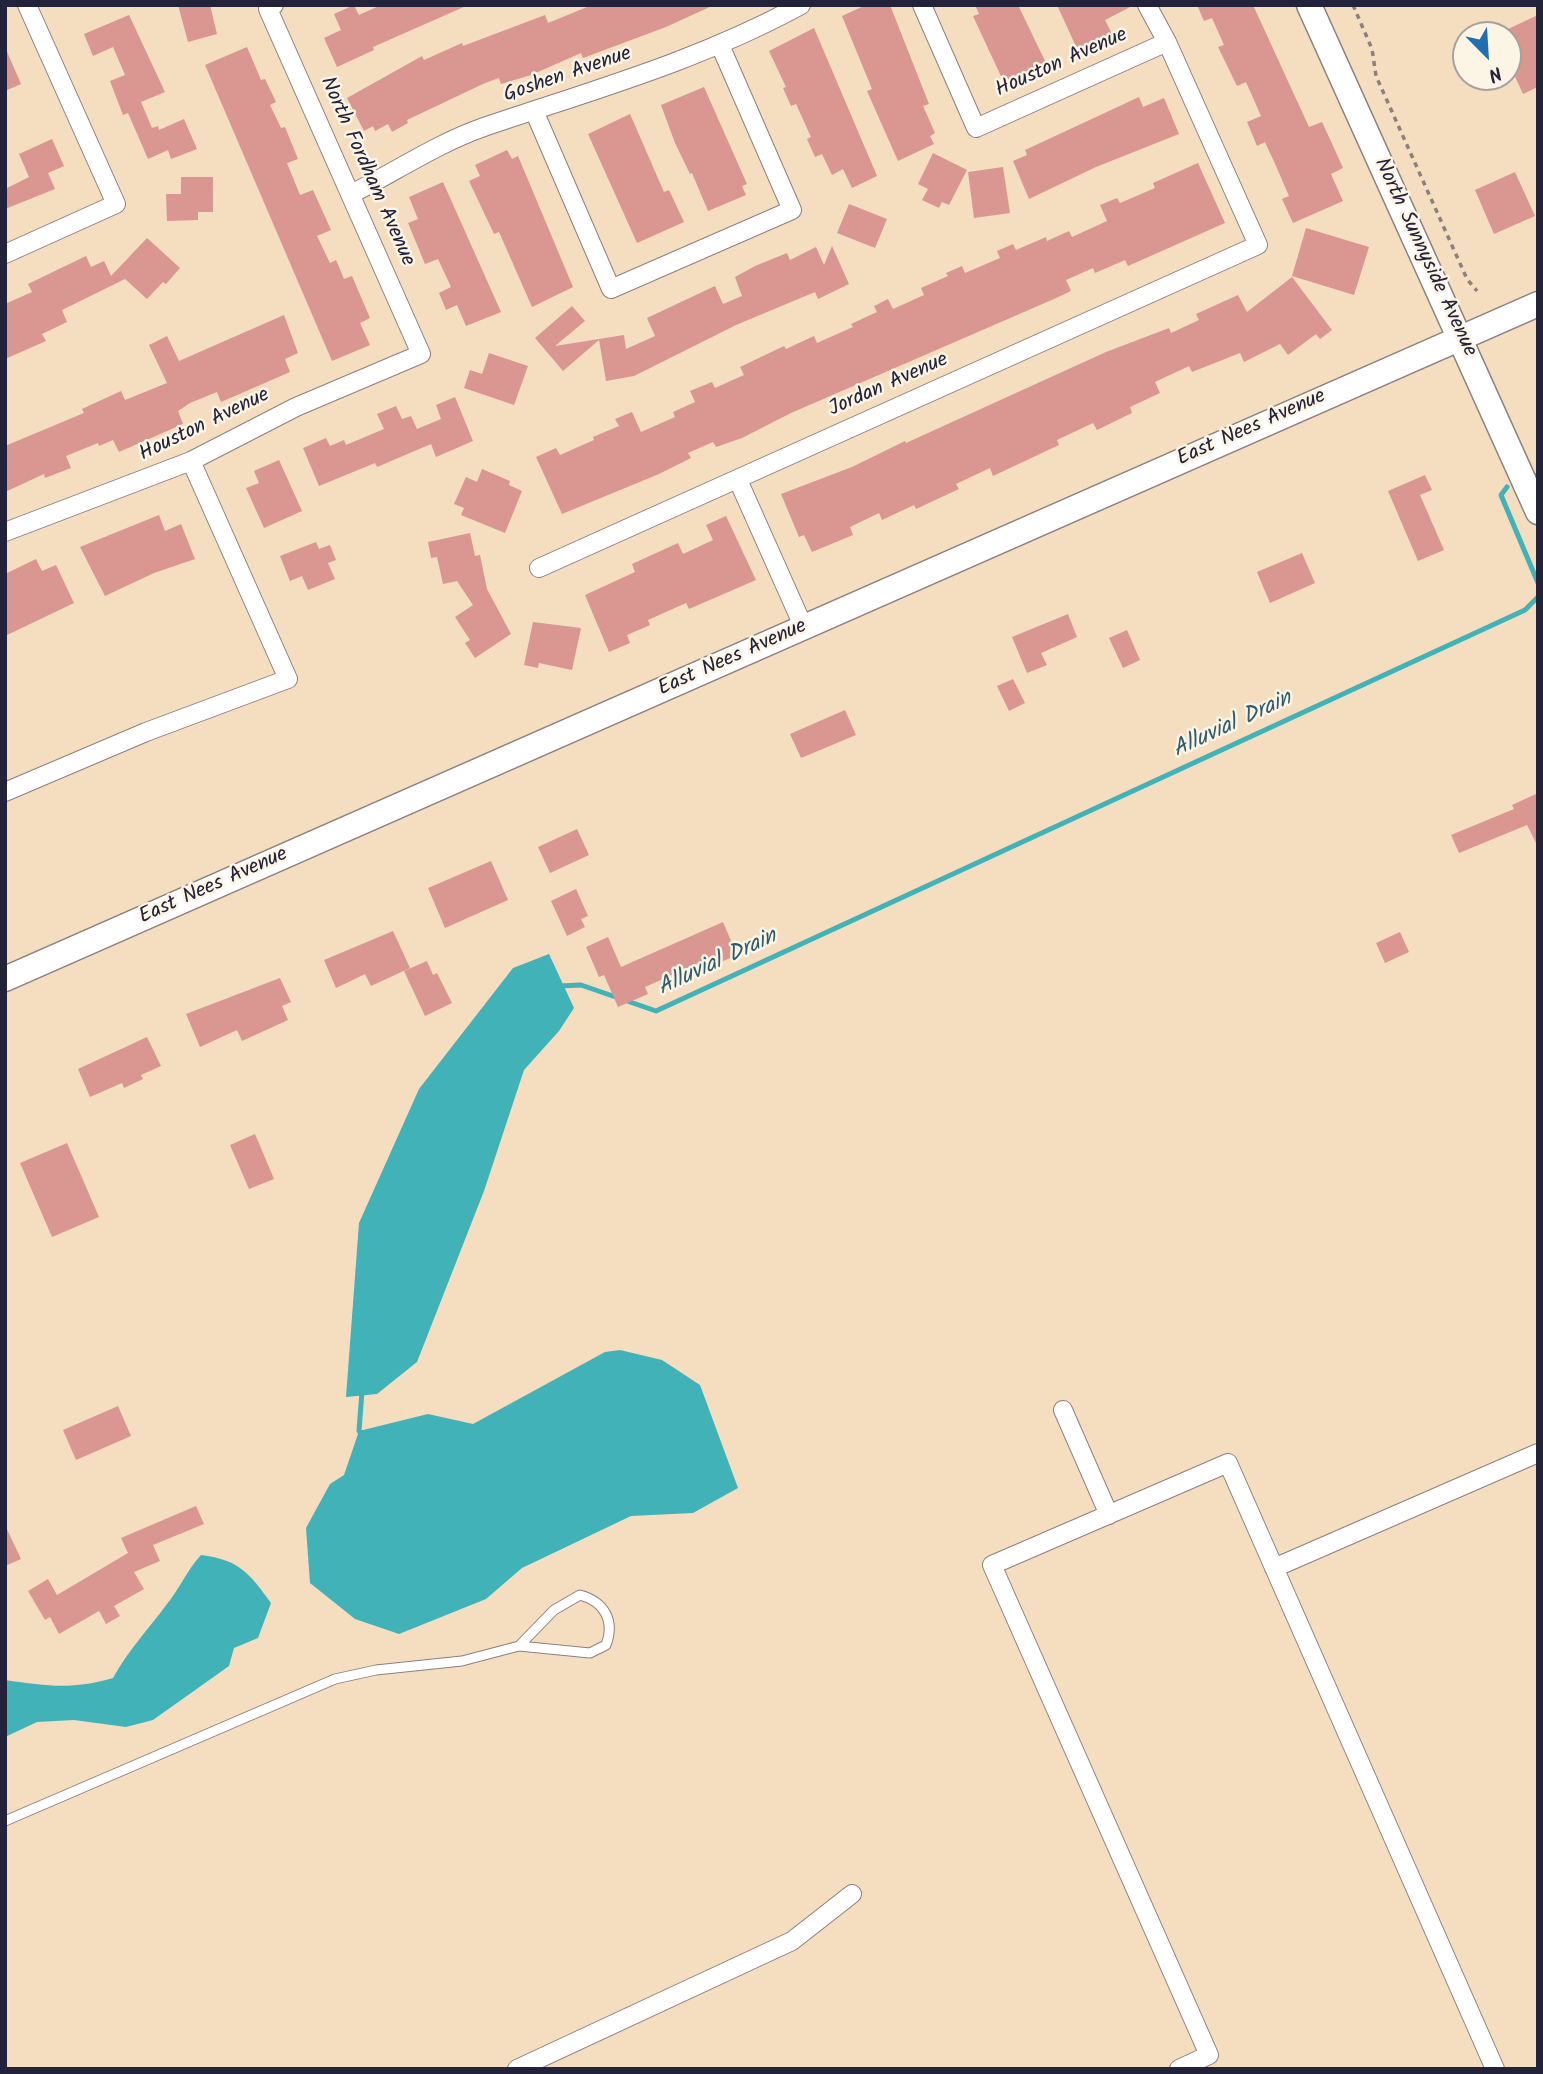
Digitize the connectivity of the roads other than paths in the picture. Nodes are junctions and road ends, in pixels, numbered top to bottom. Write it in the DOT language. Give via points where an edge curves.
graph roads {
  1 [pos="27,5"];
  2 [pos="801,5"];
  3 [pos="922,5"];
  4 [pos="1147,5"];
  5 [pos="1309,5"];
  6 [pos="271,7"];
  7 [pos="1167,42"];
  8 [pos="720,45"];
  9 [pos="534,113"];
  10 [pos="351,194"];
  11 [pos="5,254"];
  12 [pos="1538,304"];
  13 [pos="1460,338"];
  14 [pos="421,354"];
  15 [pos="191,461"];
  16 [pos="738,480"];
  17 [pos="1538,512"];
  18 [pos="5,532"];
  19 [pos="539,568"];
  20 [pos="803,628"];
  21 [pos="5,792"];
  22 [pos="5,979"];
  23 [pos="1063,1410"];
  24 [pos="1538,1454"];
  25 [pos="1109,1515"];
  26 [pos="1274,1569"];
  27 [pos="519,1646"];
  28 [pos="5,1821"];
  29 [pos="852,1894"];
  30 [pos="517,2069"];
  31 [pos="1179,2069"];
  32 [pos="1495,2069"];
  1 -- 11 [label="street" via="116,204"];
  2 -- 8 [label="street, Goshen Avenue"];
  3 -- 7 [label="street, Houston Avenue" via="976,128"];
  4 -- 7 [label="street"];
  5 -- 13 [label="main road, North Sunnyside Avenue"];
  6 -- 10 [label="street, North Fordham Avenue"];
  7 -- 16 [label="street, Jordan Avenue" via="1258,245"];
  8 -- 9 [label="street, Goshen Avenue"];
  8 -- 9 [label="street" via="792,210 611,289"];
  9 -- 10 [label="street, Goshen Avenue" via="454,139"];
  10 -- 14 [label="street, North Fordham Avenue"];
  12 -- 13 [label="main road, East Nees Avenue"];
  13 -- 17 [label="main road, North Sunnyside Avenue"];
  13 -- 20 [label="main road, East Nees Avenue"];
  14 -- 15 [label="street, Houston Avenue" via="296,407"];
  15 -- 18 [label="street, Houston Avenue"];
  15 -- 21 [label="street" via="288,679"];
  16 -- 19 [label="street, Jordan Avenue"];
  16 -- 20 [label="street"];
  20 -- 22 [label="main road, East Nees Avenue"];
  23 -- 25 [label="street"];
  24 -- 26 [label="street"];
  25 -- 26 [label="street" via="1227,1463"];
  25 -- 31 [label="street" via="992,1565 1209,2055"];
  26 -- 32 [label="street"];
  27 -- 27 [label="lane" via="590,1653 606,1645 610,1624 601,1605 580,1595 554,1610"];
  27 -- 28 [label="lane" via="462,1661 335,1679"];
  29 -- 30 [label="street" via="792,1941"];
}
